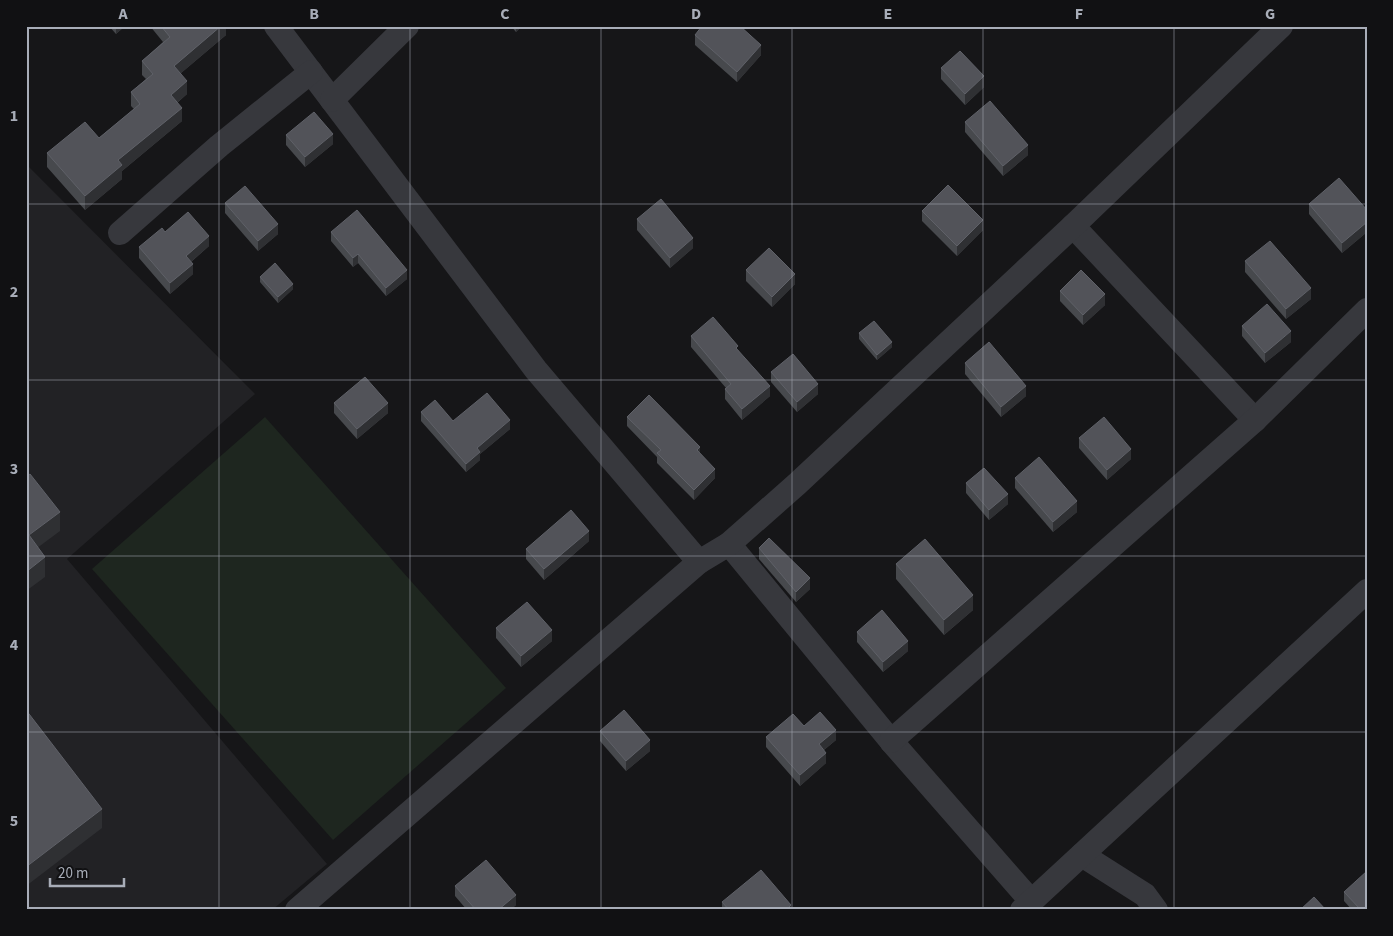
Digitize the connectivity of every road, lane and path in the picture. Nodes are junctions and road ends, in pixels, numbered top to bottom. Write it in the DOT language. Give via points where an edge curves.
graph roads {
  1 [pos="276,26"];
  2 [pos="407,26"];
  3 [pos="1281,26"];
  4 [pos="311,72"];
  5 [pos="332,100"];
  6 [pos="1073,226"];
  7 [pos="120,233"];
  8 [pos="1367,310"];
  9 [pos="1255,420"];
  10 [pos="729,544"];
  11 [pos="700,562"];
  12 [pos="1367,591"];
  13 [pos="891,741"];
  14 [pos="1082,855"];
  15 [pos="1026,906"];
  16 [pos="297,910"];
  17 [pos="1156,910"];
  1 -- 4 [label="street"];
  2 -- 5 [label="street"];
  3 -- 6 [label="street"];
  4 -- 5 [label="street"];
  4 -- 7 [label="street" via="218,146"];
  5 -- 11 [label="street" via="536,370"];
  6 -- 9 [label="street"];
  6 -- 10 [label="street"];
  8 -- 9 [label="street"];
  9 -- 13 [label="street"];
  10 -- 11 [label="street"];
  10 -- 13 [label="street"];
  11 -- 16 [label="street"];
  12 -- 14 [label="street"];
  13 -- 15 [label="street"];
  14 -- 15 [label="street"];
  14 -- 17 [label="street" via="1138,890"];
}
